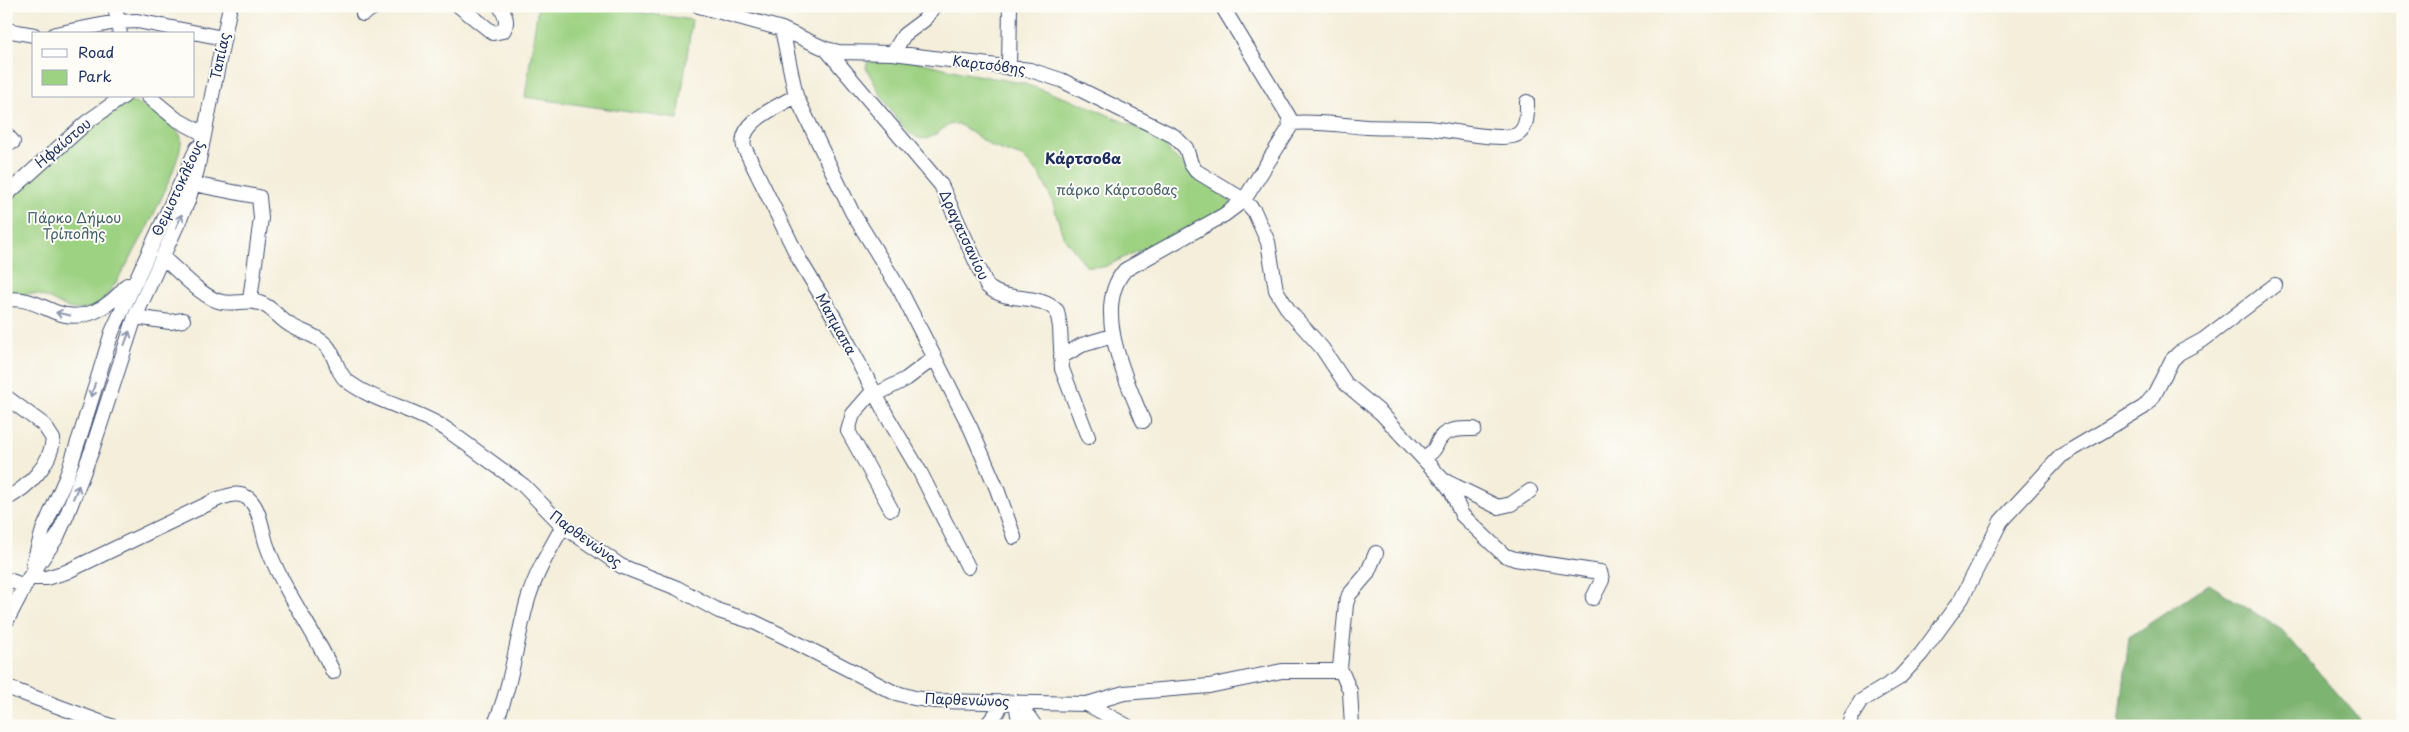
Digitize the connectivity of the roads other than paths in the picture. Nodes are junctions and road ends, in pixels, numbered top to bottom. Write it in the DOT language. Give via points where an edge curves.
graph roads {
  1 [pos="115,6"];
  2 [pos="230,6"];
  3 [pos="376,6"];
  4 [pos="460,6"];
  5 [pos="500,6"];
  6 [pos="699,6"];
  7 [pos="750,6"];
  8 [pos="934,6"];
  9 [pos="1010,6"];
  10 [pos="1222,6"];
  11 [pos="717,9"];
  12 [pos="363,14"];
  13 [pos="739,17"];
  14 [pos="118,28"];
  15 [pos="782,29"];
  16 [pos="6,30"];
  17 [pos="76,32"];
  18 [pos="195,32"];
  19 [pos="195,32"];
  20 [pos="32,35"];
  21 [pos="223,38"];
  22 [pos="826,49"];
  23 [pos="893,53"];
  24 [pos="1009,68"];
  25 [pos="796,96"];
  26 [pos="121,98"];
  27 [pos="150,98"];
  28 [pos="1527,102"];
  29 [pos="1291,123"];
  30 [pos="204,134"];
  31 [pos="193,184"];
  32 [pos="6,195"];
  33 [pos="1244,200"];
  34 [pos="162,257"];
  35 [pos="142,263"];
  36 [pos="2275,285"];
  37 [pos="6,300"];
  38 [pos="250,300"];
  39 [pos="135,317"];
  40 [pos="183,320"];
  41 [pos="1112,336"];
  42 [pos="1061,357"];
  43 [pos="934,358"];
  44 [pos="874,393"];
  45 [pos="6,397"];
  46 [pos="1143,421"];
  47 [pos="1474,429"];
  48 [pos="1088,437"];
  49 [pos="1423,458"];
  50 [pos="1444,481"];
  51 [pos="1530,491"];
  52 [pos="6,498"];
  53 [pos="891,509"];
  54 [pos="563,526"];
  55 [pos="1014,536"];
  56 [pos="1376,553"];
  57 [pos="968,567"];
  58 [pos="6,579"];
  59 [pos="27,582"];
  60 [pos="1593,598"];
  61 [pos="6,622"];
  62 [pos="1340,671"];
  63 [pos="333,672"];
  64 [pos="6,688"];
  65 [pos="1001,702"];
  66 [pos="1016,702"];
  67 [pos="1086,704"];
  68 [pos="111,726"];
  69 [pos="494,726"];
  70 [pos="986,726"];
  71 [pos="1035,726"];
  72 [pos="1126,726"];
  73 [pos="1352,726"];
  74 [pos="1849,726"];
  1 -- 14 [label="street"];
  2 -- 21 [label="street, Ταπίας"];
  3 -- 12 [label="street"];
  4 -- 5 [label="street" via="493,33 506,27 506,16"];
  6 -- 11 [label="street, Καρτσόβης"];
  7 -- 13 [label="street"];
  8 -- 23 [label="street" via="924,20 904,35"];
  9 -- 24 [label="street"];
  10 -- 29 [label="street"];
  11 -- 13 [label="street, Καρτσόβης"];
  13 -- 15 [label="street, Καρτσόβης"];
  14 -- 17 [label="street"];
  14 -- 18 [label="street" via="152,23"];
  15 -- 22 [label="street, Καρτσόβης"];
  15 -- 25 [label="street"];
  16 -- 20 [label="street"];
  19 -- 21 [label="street"];
  21 -- 30 [label="street, Ταπίας"];
  22 -- 23 [label="street, Καρτσόβης"];
  22 -- 42 [label="street, Δραγατσανίου" via="941,185 987,286 1001,295 1045,303 1057,311"];
  23 -- 24 [label="street, Καρτσόβης"];
  24 -- 33 [label="street, Καρτσόβης" via="1030,70 1061,80 1174,136 1186,148 1196,171"];
  25 -- 43 [label="street" via="852,212 900,290"];
  25 -- 44 [label="street, Μαπμαπα" via="751,125 743,138 744,146 799,259"];
  26 -- 32 [label="street, Ηφαίστου" via="87,122"];
  27 -- 30 [label="street" via="176,119"];
  28 -- 29 [label="street" via="1523,128 1511,136 1327,122"];
  29 -- 33 [label="street"];
  30 -- 31 [label="street, Θεμιστοκλέους"];
  30 -- 35 [label="street, Θεμιστοκλέους"];
  34 -- 31 [label="street, Θεμιστοκλέους, one-way"];
  31 -- 38 [label="street" via="259,197 261,218"];
  33 -- 41 [label="street" via="1224,215 1125,270 1117,282 1112,304"];
  33 -- 49 [label="street" via="1264,231 1276,290 1289,311 1322,348 1346,384 1376,408"];
  34 -- 38 [label="street" via="216,301"];
  34 -- 39 [label="street, Θεμιστοκλέους"];
  35 -- 37 [label="street, one-way" via="114,300 86,315 63,314 20,299"];
  35 -- 59 [label="street, Θεμιστοκλέους, one-way" via="112,332 66,478 43,530"];
  36 -- 74 [label="street" via="2209,336 2179,353 2144,407 2052,464 2001,521 1962,598 1921,654 1899,678 1861,701"];
  38 -- 54 [label="street, Παρθενώνος" via="266,306 290,325 325,344 349,383 446,429 524,486"];
  39 -- 40 [label="street" via="170,322"];
  59 -- 39 [label="street, Θεμιστοκλέους, one-way" via="57,537 80,484"];
  41 -- 42 [label="street" via="1082,345"];
  41 -- 46 [label="street"];
  42 -- 48 [label="street, Δραγατσανίου" via="1069,391"];
  43 -- 44 [label="street" via="900,383"];
  43 -- 55 [label="street" via="971,429"];
  44 -- 53 [label="street" via="853,414 848,431"];
  44 -- 57 [label="street, Μαπμαπα" via="920,472"];
  45 -- 52 [label="street" via="44,425 53,437 51,452 34,478"];
  47 -- 49 [label="street" via="1448,432 1441,437 1436,450"];
  49 -- 50 [label="street"];
  50 -- 51 [label="street" via="1498,507 1511,504"];
  50 -- 60 [label="street" via="1462,515 1504,555 1522,561 1600,572 1602,580"];
  54 -- 65 [label="street, Παρθενώνος" via="625,568 677,588 719,611 754,622 893,692 927,700"];
  54 -- 69 [label="street" via="528,597 505,695"];
  56 -- 62 [label="street" via="1367,574 1348,599"];
  58 -- 59 [label="street"];
  59 -- 61 [label="street, Θεμιστοκλέους"];
  59 -- 63 [label="street" via="66,572 218,498 230,494 245,496 252,502 269,552"];
  62 -- 67 [label="street" via="1282,671 1209,686 1124,693"];
  62 -- 73 [label="street" via="1350,691"];
  64 -- 68 [label="street"];
  65 -- 66 [label="street, Παρθενώνος"];
  65 -- 70 [label="street"];
  66 -- 67 [label="street, Παρθενώνος"];
  66 -- 71 [label="street" via="1018,715 1028,716"];
  67 -- 72 [label="street, Παρθενώνος"];
}
